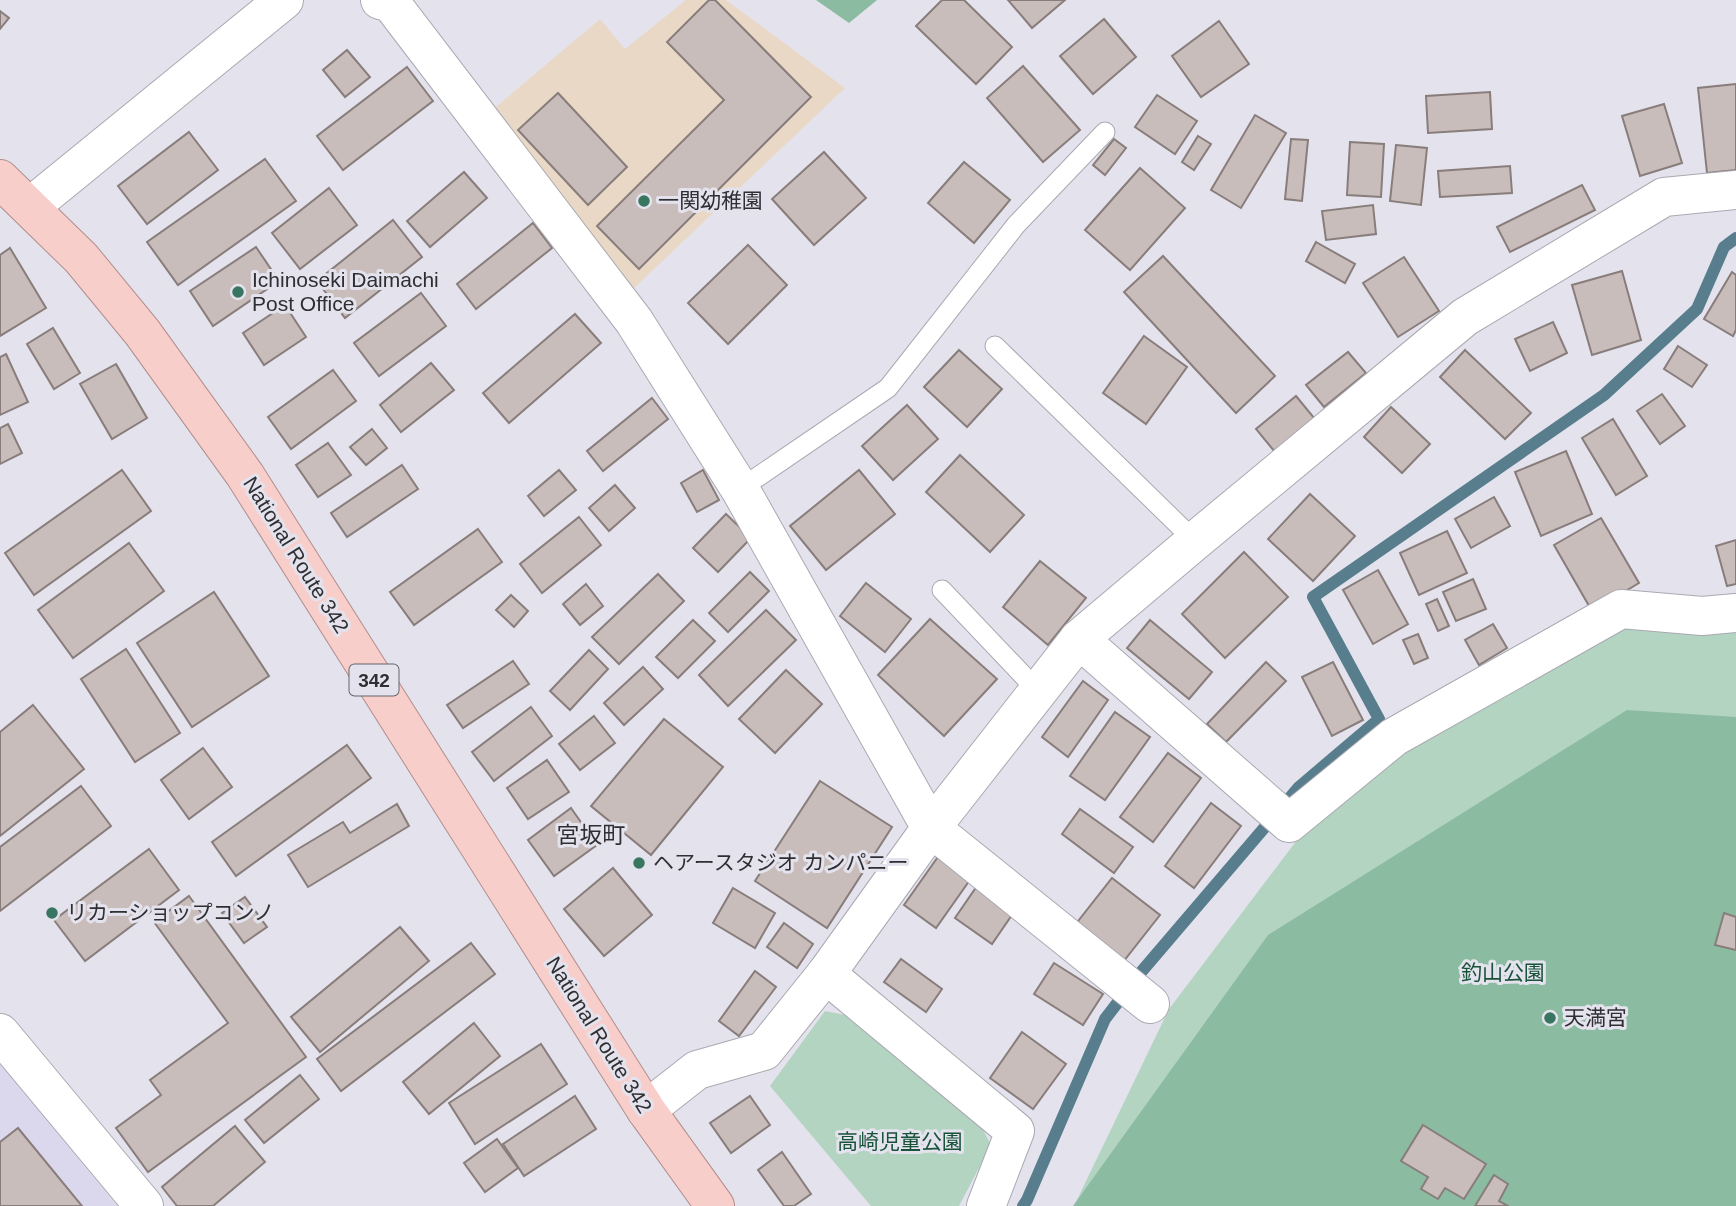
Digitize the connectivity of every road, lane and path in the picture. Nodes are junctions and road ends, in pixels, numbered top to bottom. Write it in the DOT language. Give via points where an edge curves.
graph roads {
  1 [pos="284,0"];
  2 [pos="380,0"];
  3 [pos="1105,132"];
  4 [pos="0,179"];
  5 [pos="1736,190"];
  6 [pos="30,207"];
  7 [pos="995,346"];
  8 [pos="740,488"];
  9 [pos="1195,541"];
  10 [pos="942,590"];
  11 [pos="1736,613"];
  12 [pos="1079,639"];
  13 [pos="1038,691"];
  14 [pos="931,828"];
  15 [pos="825,974"];
  16 [pos="1150,1004"];
  17 [pos="0,1033"];
  18 [pos="646,1110"];
  19 [pos="144,1206"];
  20 [pos="715,1206"];
  21 [pos="986,1206"];
  1 -- 6 [label="street"];
  2 -- 8 [label="street" via="391,3 634,321"];
  3 -- 8 [label="lane" via="1016,225 888,388"];
  4 -- 6 [label="highway, National Route 342 / 342"];
  5 -- 9 [label="street" via="1664,197 1465,317"];
  6 -- 18 [label="highway, National Route 342 / 342" via="81,258 142,332 245,474"];
  7 -- 9 [label="lane"];
  8 -- 14 [label="street"];
  9 -- 12 [label="street"];
  10 -- 13 [label="lane"];
  11 -- 12 [label="street" via="1621,610 1394,737 1289,823"];
  12 -- 13 [label="street"];
  13 -- 14 [label="street"];
  14 -- 15 [label="street"];
  14 -- 16 [label="street"];
  15 -- 18 [label="street" via="764,1051 697,1070"];
  15 -- 21 [label="street" via="1016,1131"];
  17 -- 19 [label="street"];
  18 -- 20 [label="highway, National Route 342 / 342"];
}
